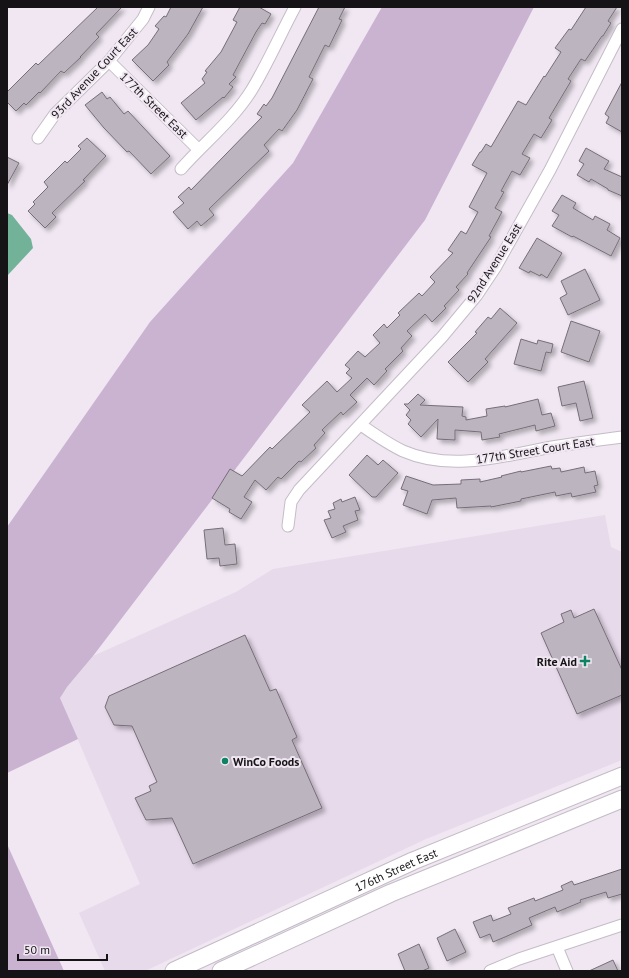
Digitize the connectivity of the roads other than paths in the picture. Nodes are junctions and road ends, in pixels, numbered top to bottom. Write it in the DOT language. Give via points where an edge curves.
graph roads {
  1 [pos="149,7"];
  2 [pos="295,7"];
  3 [pos="622,29"];
  4 [pos="109,61"];
  5 [pos="38,138"];
  6 [pos="198,149"];
  7 [pos="181,169"];
  8 [pos="361,425"];
  9 [pos="622,437"];
  10 [pos="288,526"];
  11 [pos="622,776"];
  12 [pos="622,799"];
  13 [pos="622,925"];
  14 [pos="557,947"];
  15 [pos="174,971"];
  16 [pos="221,971"];
  17 [pos="490,971"];
  18 [pos="567,971"];
  1 -- 4 [label="street, 93rd Avenue Court East" via="143,19"];
  2 -- 6 [label="street" via="250,92 222,128"];
  3 -- 8 [label="street, 92nd Avenue East" via="550,170 487,279 460,317"];
  4 -- 5 [label="street, 93rd Avenue Court East" via="55,114"];
  4 -- 6 [label="street, 177th Street East"];
  6 -- 7 [label="street"];
  8 -- 9 [label="street, 177th Street Court East" via="403,451 443,461 480,460"];
  8 -- 10 [label="street, 92nd Avenue East" via="291,502"];
  11 -- 15 [label="main road, 176th Street East" via="413,861"];
  12 -- 16 [label="main road, 176th Street East" via="391,893"];
  13 -- 14 [label="street"];
  14 -- 17 [label="street"];
  14 -- 18 [label="street"];
}
